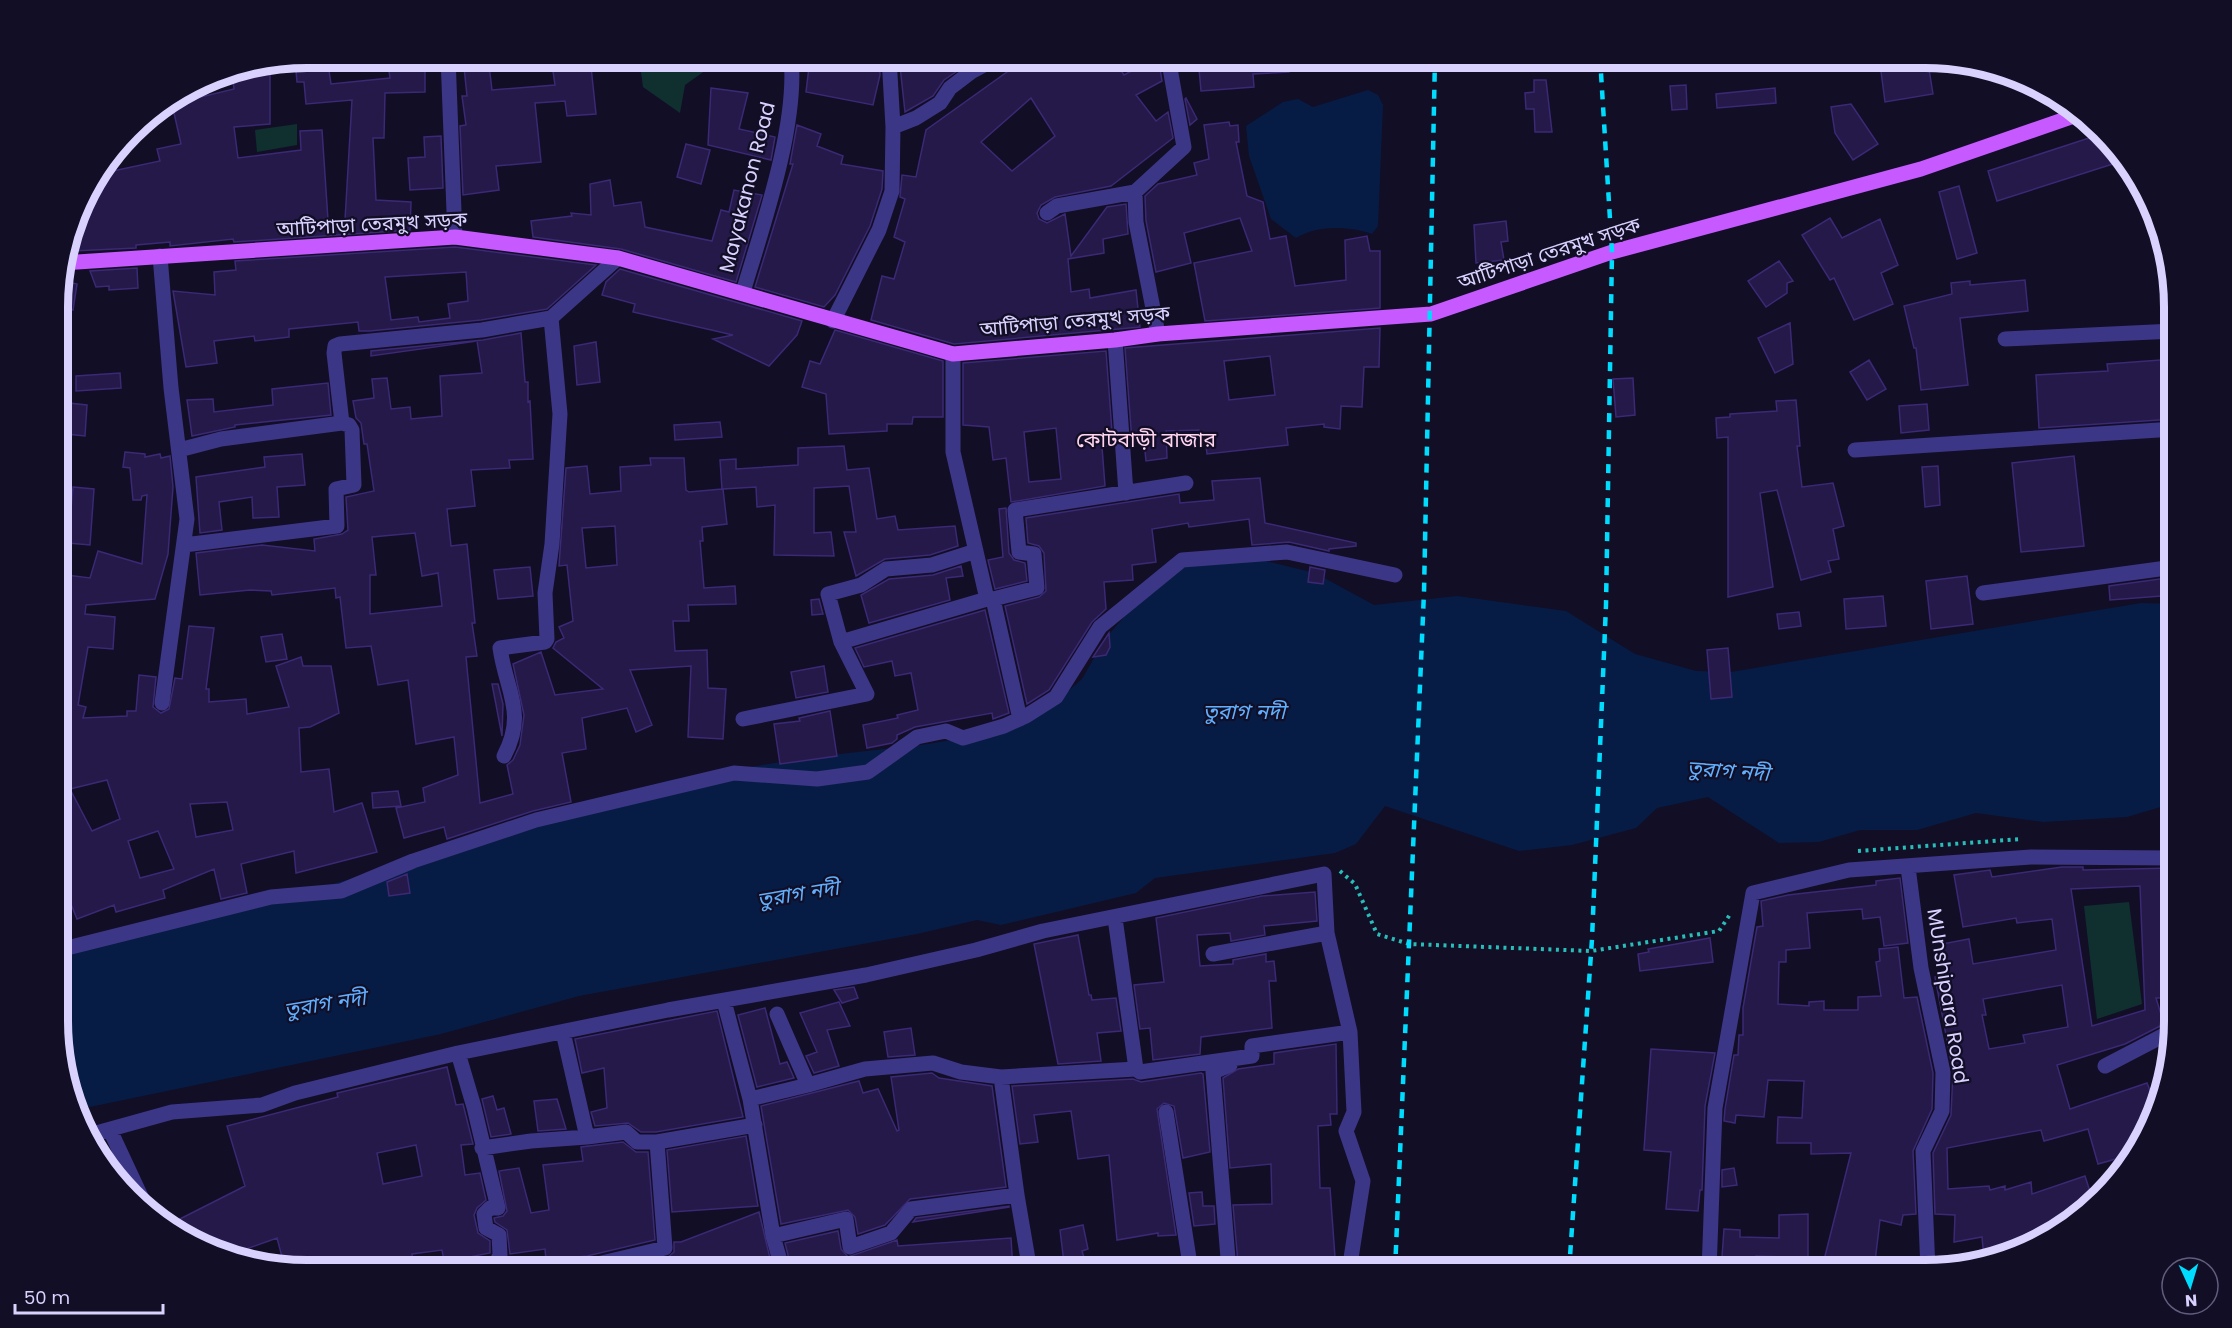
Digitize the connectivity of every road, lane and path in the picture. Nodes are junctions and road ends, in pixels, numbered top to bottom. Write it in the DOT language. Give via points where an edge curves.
graph roads {
  1 [pos="448,68"];
  2 [pos="791,68"];
  3 [pos="890,68"];
  4 [pos="978,68"];
  5 [pos="1170,68"];
  6 [pos="2071,117"];
  7 [pos="893,127"];
  8 [pos="1135,192"];
  9 [pos="1047,213"];
  10 [pos="455,237"];
  11 [pos="160,256"];
  12 [pos="618,258"];
  13 [pos="72,262"];
  14 [pos="743,292"];
  15 [pos="551,318"];
  16 [pos="833,321"];
  17 [pos="2164,331"];
  18 [pos="1158,334"];
  19 [pos="2005,339"];
  20 [pos="1115,340"];
  21 [pos="953,354"];
  22 [pos="342,423"];
  23 [pos="2164,430"];
  24 [pos="179,450"];
  25 [pos="1855,450"];
  26 [pos="1186,483"];
  27 [pos="1126,493"];
  28 [pos="184,545"];
  29 [pos="976,551"];
  30 [pos="2164,568"];
  31 [pos="1395,575"];
  32 [pos="1983,594"];
  33 [pos="990,599"];
  34 [pos="841,642"];
  35 [pos="162,704"];
  36 [pos="743,719"];
  37 [pos="1020,719"];
  38 [pos="504,756"];
  39 [pos="2026,839"];
  40 [pos="1854,852"];
  41 [pos="2164,858"];
  42 [pos="1908,867"];
  43 [pos="1324,874"];
  44 [pos="1732,911"];
  45 [pos="1115,918"];
  46 [pos="1327,933"];
  47 [pos="68,948"];
  48 [pos="1213,954"];
  49 [pos="724,1001"];
  50 [pos="777,1014"];
  51 [pos="563,1032"];
  52 [pos="1350,1032"];
  53 [pos="2164,1036"];
  54 [pos="458,1053"];
  55 [pos="1252,1056"];
  56 [pos="2105,1066"];
  57 [pos="1136,1069"];
  58 [pos="1001,1077"];
  59 [pos="808,1085"];
  60 [pos="750,1099"];
  61 [pos="1166,1112"];
  62 [pos="755,1125"];
  63 [pos="110,1130"];
  64 [pos="95,1134"];
  65 [pos="587,1137"];
  66 [pos="657,1142"];
  67 [pos="482,1148"];
  68 [pos="139,1193"];
  69 [pos="1017,1195"];
  70 [pos="773,1236"];
  71 [pos="498,1260"];
  72 [pos="622,1260"];
  73 [pos="780,1260"];
  74 [pos="1028,1260"];
  75 [pos="1189,1260"];
  76 [pos="1228,1260"];
  77 [pos="1351,1260"];
  78 [pos="1709,1260"];
  79 [pos="1928,1260"];
  1 -- 10 [label="street"];
  2 -- 14 [label="street, Mayakanon Road" via="789,110 779,160"];
  3 -- 7 [label="street"];
  4 -- 7 [label="street" via="950,88 940,103"];
  5 -- 8 [label="street" via="1184,147"];
  6 -- 18 [label="main road, আটিপাড়া তেরমুখ সড়ক" via="1921,169 1612,252 1431,314"];
  7 -- 16 [label="street" via="892,191 879,230"];
  8 -- 9 [label="street" via="1057,206"];
  8 -- 18 [label="street" via="1136,222"];
  10 -- 11 [label="main road, আটিপাড়া তেরমুখ সড়ক"];
  10 -- 12 [label="main road, আটিপাড়া তেরমুখ সড়ক"];
  11 -- 13 [label="main road, আটিপাড়া তেরমুখ সড়ক"];
  11 -- 24 [label="street"];
  12 -- 14 [label="main road, আটিপাড়া তেরমুখ সড়ক"];
  12 -- 15 [label="street"];
  14 -- 16 [label="main road, আটিপাড়া তেরমুখ সড়ক"];
  15 -- 22 [label="street" via="482,330 335,346"];
  15 -- 38 [label="street" via="560,414 545,593 547,639 500,648 516,717"];
  16 -- 21 [label="main road, আটিপাড়া তেরমুখ সড়ক"];
  17 -- 19 [label="street"];
  18 -- 20 [label="main road, আটিপাড়া তেরমুখ সড়ক"];
  20 -- 21 [label="main road, আটিপাড়া তেরমুখ সড়ক"];
  20 -- 27 [label="street"];
  21 -- 29 [label="street" via="953,452"];
  22 -- 24 [label="street" via="221,439"];
  22 -- 28 [label="street" via="352,430 354,485 336,489 337,526"];
  23 -- 25 [label="street"];
  24 -- 28 [label="street" via="187,519"];
  26 -- 27 [label="street"];
  27 -- 33 [label="street" via="1015,510 1019,552 1034,554 1038,588"];
  28 -- 35 [label="street"];
  29 -- 33 [label="street"];
  29 -- 34 [label="street" via="932,565 886,569 861,585 828,594"];
  30 -- 32 [label="street"];
  31 -- 37 [label="street" via="1287,552 1182,560 1100,627 1056,696"];
  33 -- 34 [label="street"];
  33 -- 37 [label="street"];
  34 -- 36 [label="street" via="867,694"];
  37 -- 47 [label="street" via="963,738 946,731 917,737 868,772 817,779 734,773 536,820 412,861 340,891 271,897"];
  39 -- 40 [label="path"];
  41 -- 42 [label="street" via="2031,858"];
  42 -- 78 [label="street" via="1849,870 1753,893 1715,1108"];
  42 -- 79 [label="street, MUnshipara Road" via="1921,968 1943,1072 1942,1111 1923,1151"];
  43 -- 44 [label="path" via="1342,870 1355,884 1377,934 1409,944 1591,951 1719,931"];
  43 -- 45 [label="street"];
  43 -- 46 [label="street"];
  45 -- 49 [label="street" via="1043,931 866,975"];
  45 -- 57 [label="street"];
  46 -- 48 [label="street"];
  46 -- 52 [label="street"];
  49 -- 51 [label="street"];
  49 -- 60 [label="street"];
  50 -- 59 [label="street"];
  51 -- 54 [label="street"];
  51 -- 65 [label="street"];
  52 -- 55 [label="street" via="1252,1046"];
  52 -- 77 [label="street" via="1354,1112 1346,1131 1364,1181"];
  53 -- 56 [label="street"];
  54 -- 63 [label="street" via="262,1104 172,1112"];
  54 -- 67 [label="street"];
  55 -- 57 [label="street" via="1140,1072"];
  55 -- 76 [label="street" via="1212,1072"];
  57 -- 58 [label="street"];
  58 -- 59 [label="street" via="961,1072 933,1062 865,1069"];
  58 -- 69 [label="street"];
  59 -- 60 [label="street"];
  60 -- 62 [label="street"];
  61 -- 75 [label="street"];
  62 -- 66 [label="street"];
  62 -- 70 [label="street"];
  63 -- 64 [label="street"];
  63 -- 68 [label="street"];
  65 -- 66 [label="street" via="626,1132 637,1142"];
  65 -- 67 [label="street"];
  66 -- 72 [label="street" via="665,1248"];
  67 -- 71 [label="street" via="498,1208 490,1208 484,1214 486,1228 499,1235"];
  69 -- 70 [label="street" via="911,1209 891,1233 850,1247 846,1219"];
  69 -- 74 [label="street"];
  70 -- 73 [label="street"];
}
